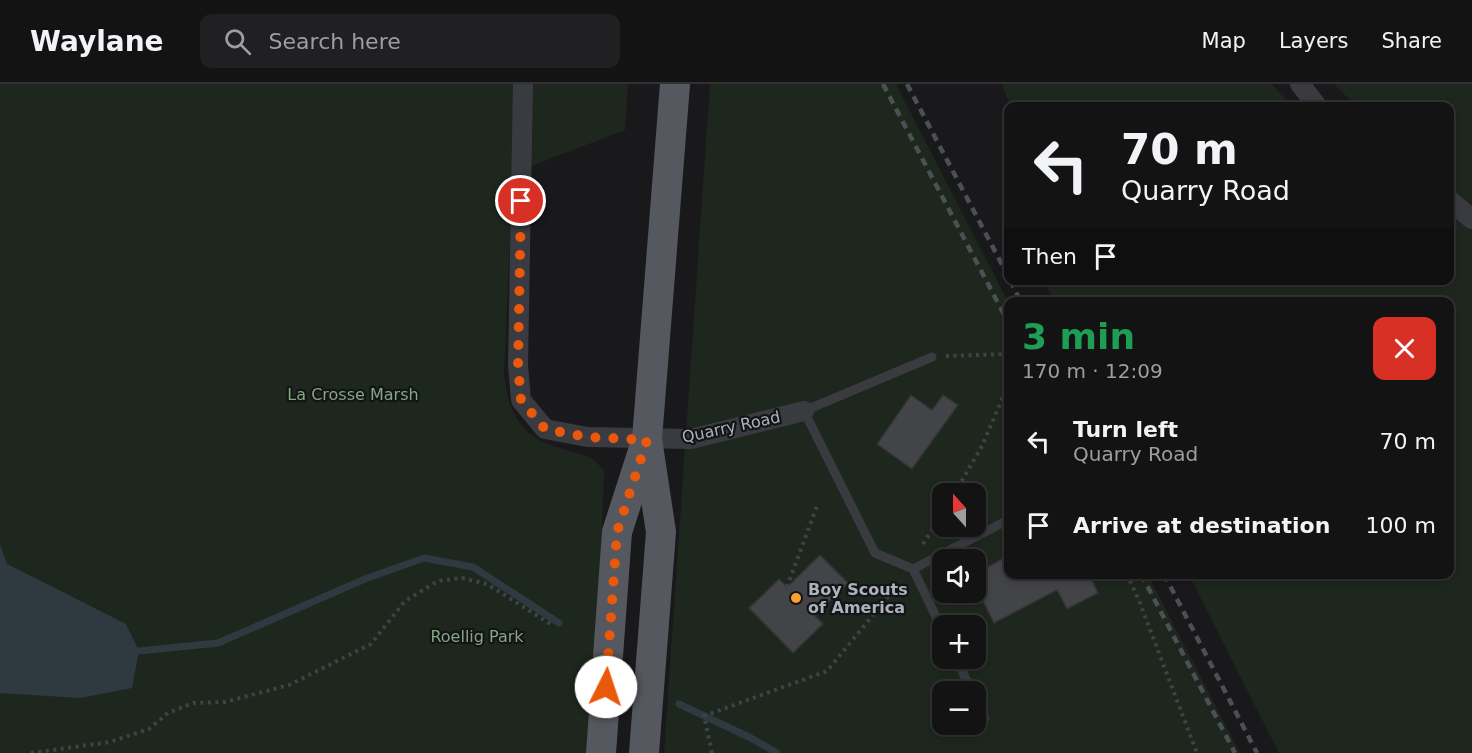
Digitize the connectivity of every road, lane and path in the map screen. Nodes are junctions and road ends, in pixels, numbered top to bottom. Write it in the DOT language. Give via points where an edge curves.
graph roads {
  1 [pos="523,84"];
  2 [pos="675,84"];
  3 [pos="1300,84"];
  4 [pos="1314,102"];
  5 [pos="1454,205"];
  6 [pos="1472,219"];
  7 [pos="1004,354"];
  8 [pos="932,357"];
  9 [pos="1004,394"];
  10 [pos="804,411"];
  11 [pos="647,440"];
  12 [pos="960,483"];
  13 [pos="817,506"];
  14 [pos="1004,522"];
  15 [pos="932,531"];
  16 [pos="911,568"];
  17 [pos="1129,579"];
  18 [pos="787,587"];
  19 [pos="934,615"];
  20 [pos="552,625"];
  21 [pos="31,753"];
  22 [pos="601,753"];
  23 [pos="644,753"];
  24 [pos="712,753"];
  25 [pos="1197,753"];
  1 -- 11 [label="street, Quarry Road" via="518,365 521,400 545,429 587,437"];
  2 -- 11 [label="main road"];
  3 -- 4 [label="street"];
  5 -- 6 [label="street"];
  7 -- 8 [label="path"];
  8 -- 10 [label="lane"];
  9 -- 12 [label="path" via="982,446"];
  10 -- 11 [label="street, Quarry Road" via="691,439"];
  10 -- 16 [label="lane" via="875,553"];
  11 -- 22 [label="main road" via="617,532"];
  11 -- 23 [label="main road" via="661,532"];
  13 -- 18 [label="path"];
  14 -- 16 [label="lane"];
  15 -- 16 [label="path"];
  16 -- 19 [label="lane"];
  16 -- 24 [label="path" via="827,671 704,716"];
  17 -- 25 [label="path"];
  20 -- 21 [label="path" via="487,584 462,578 438,581 405,601 371,644 289,685 225,702 193,703 168,713 149,729 110,742"];
}
